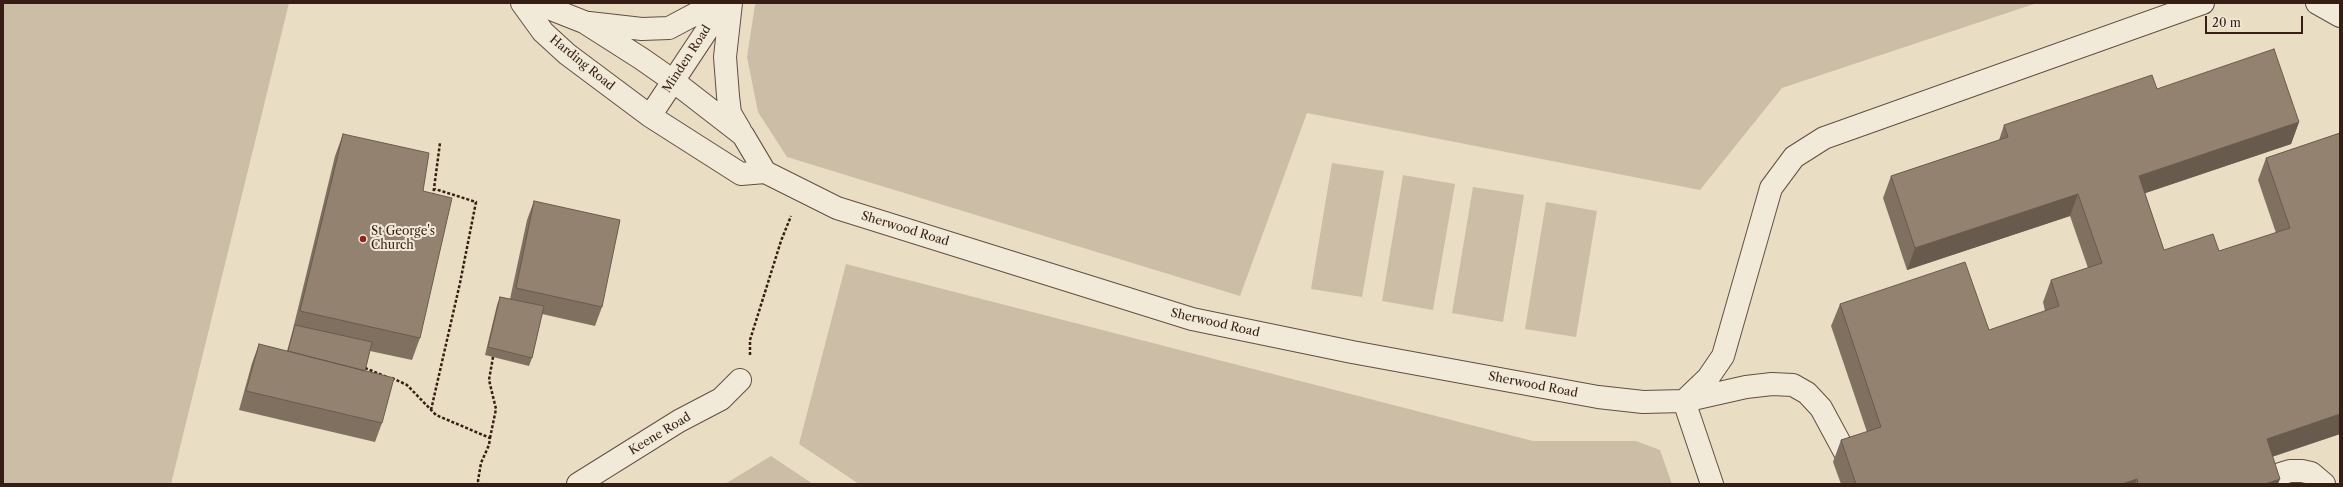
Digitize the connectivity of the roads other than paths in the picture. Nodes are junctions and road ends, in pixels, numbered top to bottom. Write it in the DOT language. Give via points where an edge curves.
graph roads {
  1 [pos="522,3"];
  2 [pos="536,3"];
  3 [pos="716,3"];
  4 [pos="725,3"];
  5 [pos="731,3"];
  6 [pos="2203,3"];
  7 [pos="2317,3"];
  8 [pos="2340,16"];
  9 [pos="584,22"];
  10 [pos="672,80"];
  11 [pos="650,116"];
  12 [pos="743,135"];
  13 [pos="765,172"];
  14 [pos="740,380"];
  15 [pos="1684,401"];
  16 [pos="1848,458"];
  17 [pos="2264,479"];
  18 [pos="578,484"];
  19 [pos="1712,484"];
  20 [pos="2324,484"];
  1 -- 11 [label="street, Harding Road" via="543,32 567,54"];
  2 -- 9 [label="street"];
  3 -- 9 [label="street, Minden Road" via="669,28 642,29"];
  4 -- 10 [label="street, Minden Road"];
  5 -- 12 [label="street, Minden Road" via="725,57 728,96 730,113"];
  6 -- 15 [label="street" via="1824,138 1794,157 1771,188 1723,356 1708,378"];
  7 -- 8 [label="street"];
  9 -- 10 [label="street"];
  10 -- 11 [label="street, Minden Road"];
  10 -- 12 [label="street"];
  11 -- 13 [label="street" via="741,174"];
  12 -- 13 [label="street"];
  13 -- 15 [label="street, Sherwood Road" via="837,208 1192,320 1598,397 1643,402"];
  14 -- 18 [label="street, Keene Road" via="721,399 679,421"];
  15 -- 16 [label="street, Sherwood Road" via="1759,386 1793,384 1808,393 1821,408"];
  15 -- 19 [label="street"];
  17 -- 20 [label="street" via="2302,471"];
}
